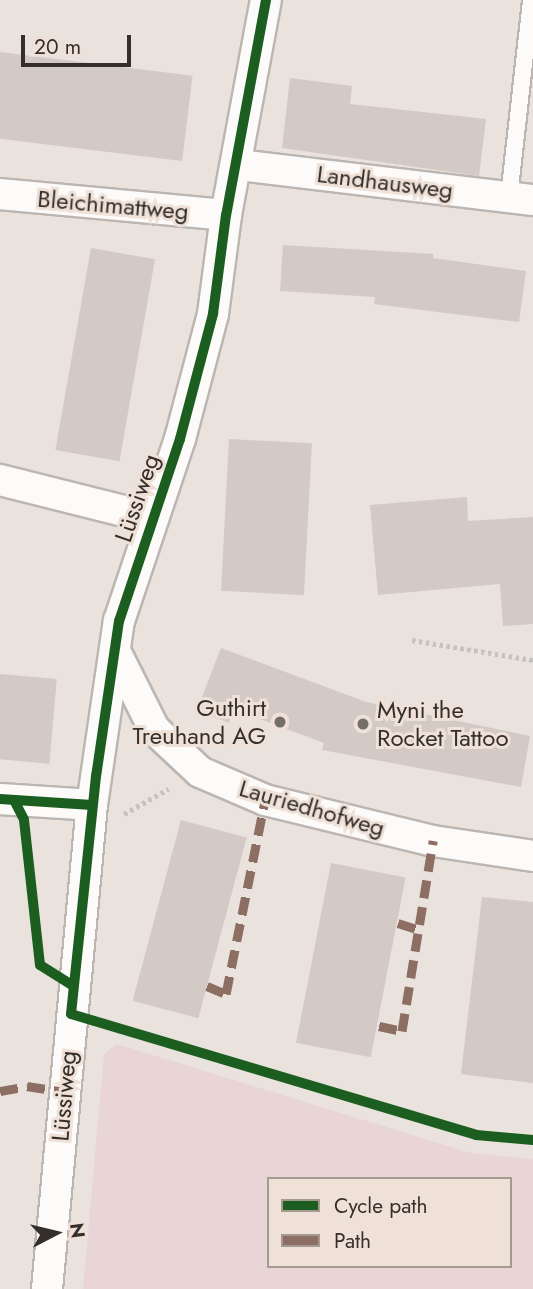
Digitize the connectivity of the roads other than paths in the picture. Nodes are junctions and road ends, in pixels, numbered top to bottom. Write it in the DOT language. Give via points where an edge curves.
graph roads {
  1 [pos="266,0"];
  2 [pos="531,0"];
  3 [pos="238,165"];
  4 [pos="0,194"];
  5 [pos="521,199"];
  6 [pos="226,215"];
  7 [pos="0,480"];
  8 [pos="151,518"];
  9 [pos="115,651"];
  10 [pos="0,799"];
  11 [pos="91,819"];
  12 [pos="533,856"];
  13 [pos="47,1289"];
  1 -- 3 [label="street, Lüssiweg"];
  2 -- 5 [label="lane"];
  3 -- 5 [label="street, Landhausweg"];
  3 -- 6 [label="street, Lüssiweg"];
  4 -- 6 [label="street, Bleichimattweg"];
  6 -- 8 [label="street, Lüssiweg" via="213,314 180,439"];
  7 -- 8 [label="street"];
  8 -- 9 [label="street, Lüssiweg" via="119,621"];
  9 -- 11 [label="street, Lüssiweg"];
  9 -- 12 [label="street, Lauriedhofweg" via="154,729 200,772 265,800 433,841"];
  10 -- 11 [label="street"];
  11 -- 13 [label="street, Lüssiweg"];
}
